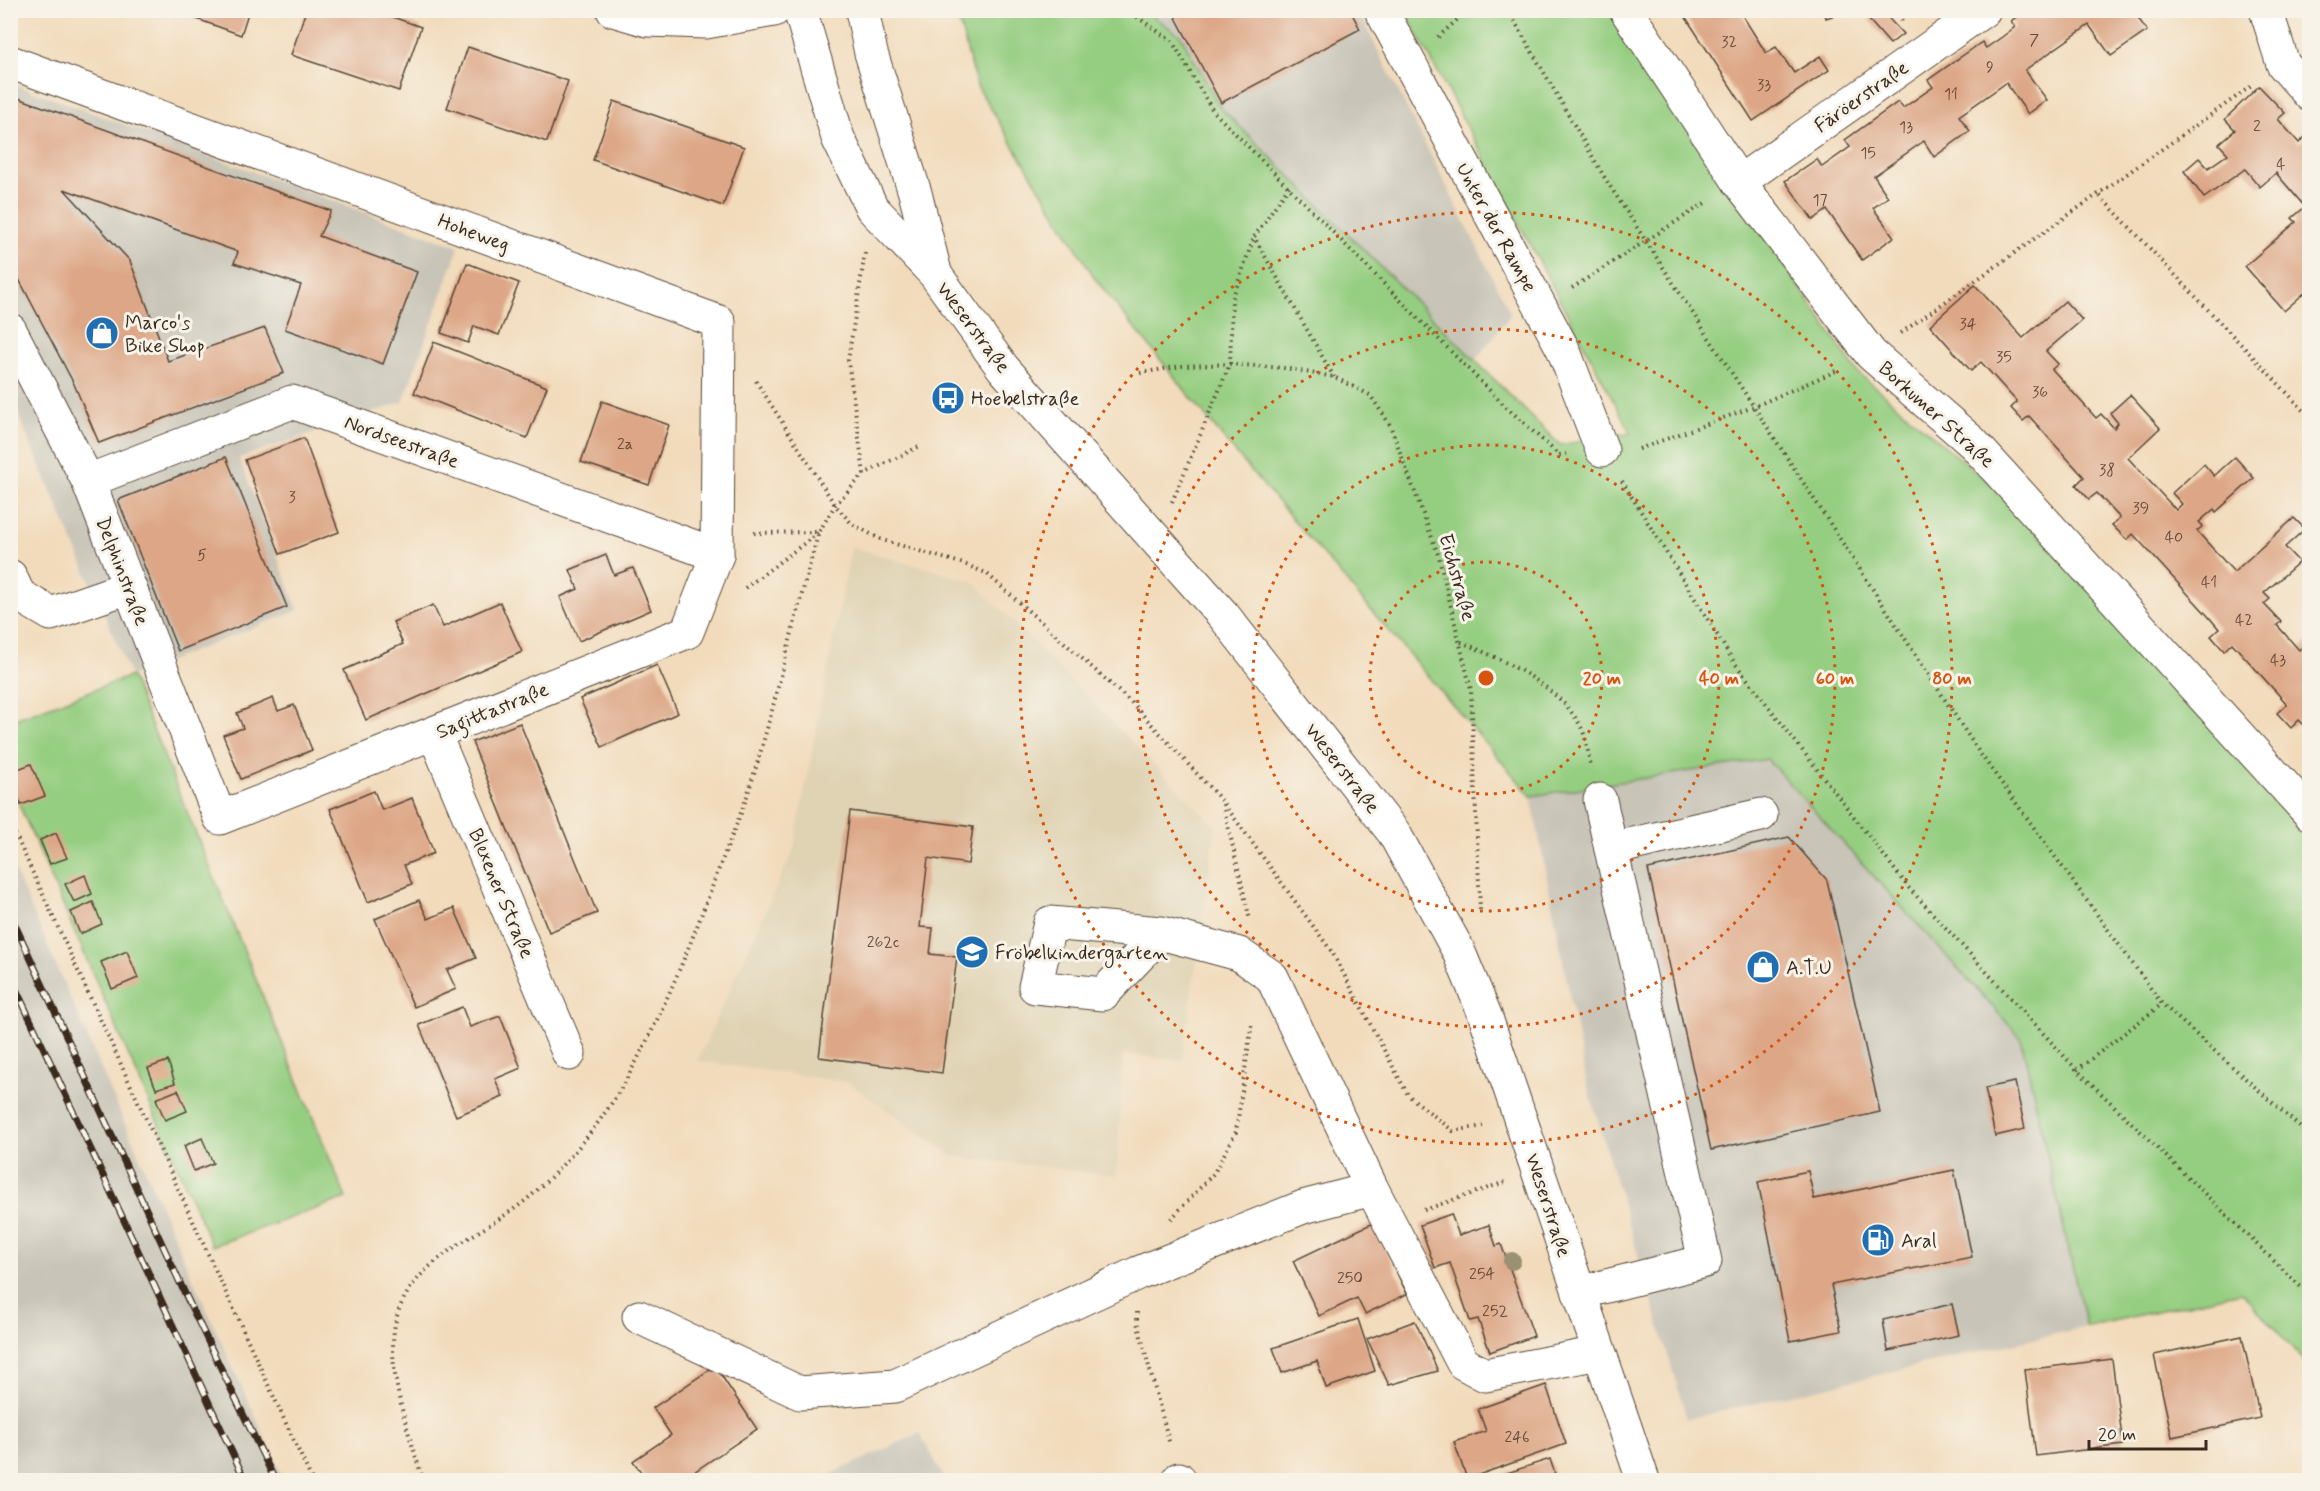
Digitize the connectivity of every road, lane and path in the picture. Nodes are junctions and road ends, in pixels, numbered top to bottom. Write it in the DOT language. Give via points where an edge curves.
graph roads {
  1 [pos="614,10"];
  2 [pos="774,10"];
  3 [pos="800,10"];
  4 [pos="862,10"];
  5 [pos="1127,10"];
  6 [pos="1380,10"];
  7 [pos="1508,10"];
  8 [pos="1626,10"];
  9 [pos="1984,10"];
  10 [pos="2266,10"];
  11 [pos="10,62"];
  12 [pos="2283,64"];
  13 [pos="2310,95"];
  14 [pos="1739,182"];
  15 [pos="1289,186"];
  16 [pos="2100,196"];
  17 [pos="872,208"];
  18 [pos="1254,237"];
  19 [pos="1646,242"];
  20 [pos="935,274"];
  21 [pos="1541,307"];
  22 [pos="10,330"];
  23 [pos="1871,354"];
  24 [pos="1230,364"];
  25 [pos="1140,373"];
  26 [pos="1334,377"];
  27 [pos="755,380"];
  28 [pos="1752,407"];
  29 [pos="2310,417"];
  30 [pos="922,445"];
  31 [pos="1602,450"];
  32 [pos="864,474"];
  33 [pos="88,481"];
  34 [pos="835,506"];
  35 [pos="819,532"];
  36 [pos="1157,539"];
  37 [pos="717,555"];
  38 [pos="10,576"];
  39 [pos="129,587"];
  40 [pos="744,589"];
  41 [pos="799,599"];
  42 [pos="1461,641"];
  43 [pos="1581,727"];
  44 [pos="434,733"];
  45 [pos="1600,800"];
  46 [pos="1222,801"];
  47 [pos="2310,814"];
  48 [pos="1761,815"];
  49 [pos="220,818"];
  50 [pos="10,823"];
  51 [pos="1611,849"];
  52 [pos="1481,922"];
  53 [pos="1161,933"];
  54 [pos="1257,967"];
  55 [pos="2162,1004"];
  56 [pos="569,1054"];
  57 [pos="2077,1070"];
  58 [pos="1521,1119"];
  59 [pos="2310,1136"];
  60 [pos="1538,1170"];
  61 [pos="1372,1189"];
  62 [pos="1169,1220"];
  63 [pos="1389,1222"];
  64 [pos="1138,1273"];
  65 [pos="2310,1286"];
  66 [pos="1579,1293"];
  67 [pos="639,1317"];
  68 [pos="1599,1353"];
  69 [pos="312,1480"];
  70 [pos="1180,1480"];
  71 [pos="1642,1480"];
  1 -- 2 [label="street" via="648,20 706,22"];
  3 -- 17 [label="street, Weserstraße" via="838,138"];
  4 -- 20 [label="street, Weserstraße"];
  5 -- 15 [label="path" via="1172,41 1213,111"];
  6 -- 21 [label="street, Unter der Rampe"];
  7 -- 19 [label="path"];
  8 -- 14 [label="street, Borkumer Straße"];
  9 -- 14 [label="street, Färöerstraße"];
  10 -- 12 [label="street"];
  11 -- 37 [label="street, Hoheweg" via="719,322"];
  12 -- 13 [label="street"];
  12 -- 16 [label="path"];
  14 -- 19 [label="path"];
  14 -- 23 [label="street, Borkumer Straße"];
  15 -- 18 [label="path"];
  15 -- 31 [label="path" via="1503,404 1559,455"];
  16 -- 23 [label="path"];
  16 -- 29 [label="path"];
  17 -- 20 [label="street, Weserstraße"];
  17 -- 32 [label="path" via="848,360"];
  18 -- 24 [label="path" via="1232,300"];
  18 -- 26 [label="path"];
  19 -- 21 [label="path"];
  19 -- 28 [label="path"];
  20 -- 36 [label="street, Weserstraße" via="1003,368"];
  21 -- 31 [label="street, Unter der Rampe" via="1563,349"];
  22 -- 33 [label="street, Delphinstraße"];
  23 -- 28 [label="path"];
  23 -- 47 [label="street, Borkumer Straße" via="1973,443"];
  24 -- 25 [label="path, Eichstraße"];
  24 -- 26 [label="path, Eichstraße"];
  24 -- 36 [label="path"];
  26 -- 42 [label="path, Eichstraße" via="1370,395 1390,425 1439,557"];
  27 -- 34 [label="path"];
  28 -- 31 [label="path" via="1644,448"];
  28 -- 55 [label="path" via="1980,752"];
  30 -- 32 [label="path"];
  31 -- 57 [label="path" via="1734,662 1909,888"];
  32 -- 34 [label="path"];
  33 -- 37 [label="street, Nordseestraße" via="292,402"];
  33 -- 39 [label="street, Delphinstraße"];
  34 -- 35 [label="path"];
  34 -- 46 [label="path" via="852,524 882,540 964,564 1007,588 1131,702"];
  35 -- 37 [label="path" via="750,533"];
  35 -- 40 [label="path"];
  35 -- 41 [label="path"];
  36 -- 58 [label="street, Weserstraße" via="1224,616 1394,832 1458,950"];
  37 -- 44 [label="street, Sagittastraße" via="687,632"];
  38 -- 39 [label="street" via="19,595 51,614"];
  39 -- 49 [label="street, Delphinstraße"];
  42 -- 43 [label="path" via="1539,682"];
  42 -- 52 [label="path, Eichstraße" via="1471,690"];
  44 -- 49 [label="street, Sagittastraße"];
  44 -- 56 [label="street, Blexener Straße"];
  45 -- 51 [label="street"];
  46 -- 54 [label="path"];
  46 -- 58 [label="path" via="1332,952 1408,1095 1453,1131"];
  48 -- 51 [label="street"];
  50 -- 69 [label="path"];
  51 -- 66 [label="street" via="1705,1261"];
  53 -- 54 [label="street" via="1239,954"];
  54 -- 61 [label="street" via="1272,977"];
  54 -- 62 [label="path" via="1236,1132 1214,1173"];
  55 -- 57 [label="path"];
  55 -- 59 [label="path"];
  57 -- 65 [label="path" via="2302,1289"];
  58 -- 60 [label="street, Weserstraße"];
  60 -- 63 [label="path"];
  60 -- 66 [label="street, Weserstraße"];
  61 -- 63 [label="street"];
  61 -- 64 [label="street" via="1303,1208"];
  63 -- 68 [label="street" via="1463,1363 1485,1375"];
  64 -- 67 [label="street" via="895,1386 800,1393"];
  64 -- 70 [label="path" via="1137,1322"];
  66 -- 68 [label="street, Weserstraße"];
  68 -- 71 [label="street, Weserstraße"];
}
